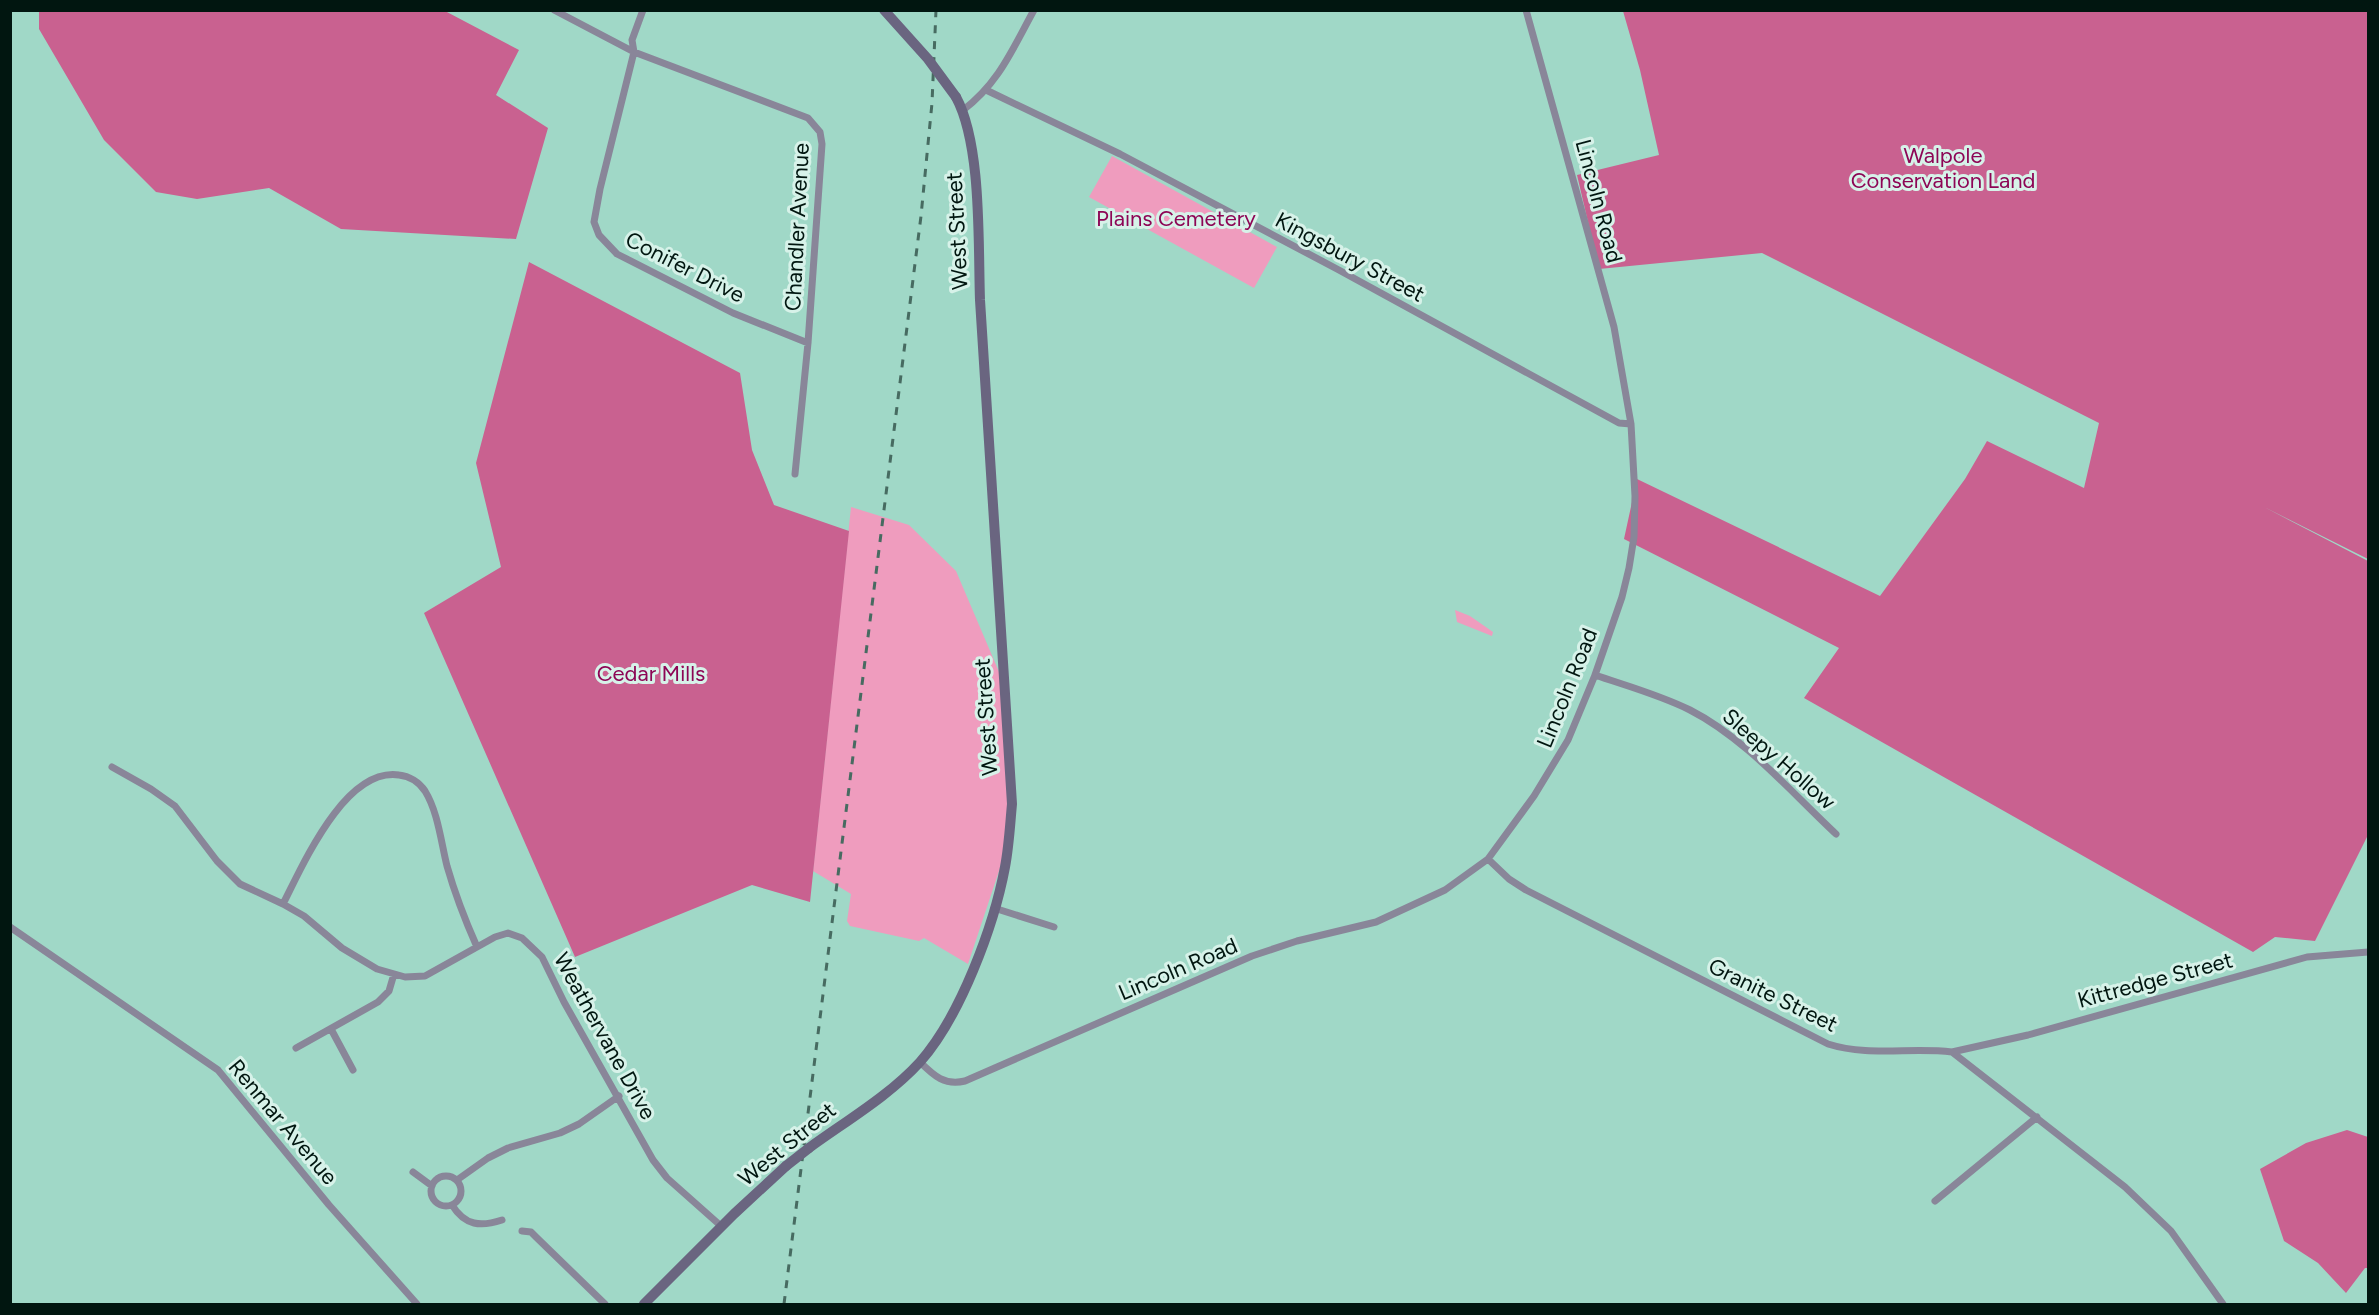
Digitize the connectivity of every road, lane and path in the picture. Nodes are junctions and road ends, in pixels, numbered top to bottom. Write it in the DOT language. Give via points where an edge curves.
graph roads {
  1 [pos="554,10"];
  2 [pos="643,10"];
  3 [pos="884,10"];
  4 [pos="1035,10"];
  5 [pos="1526,10"];
  6 [pos="634,52"];
  7 [pos="986,90"];
  8 [pos="962,111"];
  9 [pos="808,343"];
  10 [pos="1631,424"];
  11 [pos="795,474"];
  12 [pos="1595,675"];
  13 [pos="112,766"];
  14 [pos="1836,834"];
  15 [pos="1488,860"];
  16 [pos="283,904"];
  17 [pos="994,908"];
  18 [pos="10,927"];
  19 [pos="1054,927"];
  20 [pos="477,947"];
  21 [pos="2368,952"];
  22 [pos="394,974"];
  23 [pos="331,1029"];
  24 [pos="296,1048"];
  25 [pos="1952,1052"];
  26 [pos="920,1062"];
  27 [pos="353,1070"];
  28 [pos="619,1096"];
  29 [pos="2037,1118"];
  30 [pos="413,1172"];
  31 [pos="457,1180"];
  32 [pos="432,1186"];
  33 [pos="1935,1201"];
  34 [pos="452,1206"];
  35 [pos="502,1220"];
  36 [pos="722,1226"];
  37 [pos="522,1231"];
  38 [pos="417,1305"];
  39 [pos="605,1305"];
  40 [pos="644,1305"];
  41 [pos="2223,1305"];
  1 -- 6 [label="street, Chandler Avenue"];
  2 -- 6 [label="street, Conifer Drive" via="632,40"];
  3 -- 8 [label="main road, West Street, bridge" via="928,59"];
  4 -- 7 [label="street"];
  5 -- 10 [label="street, Lincoln Road" via="1614,327"];
  6 -- 9 [label="street, Chandler Avenue" via="808,118 820,132"];
  6 -- 9 [label="street, Conifer Drive" via="600,189 594,222 599,235 617,254 733,313"];
  7 -- 8 [label="street"];
  7 -- 10 [label="street, Kingsbury Street" via="1120,154 1618,423"];
  8 -- 17 [label="main road, West Street" via="974,174 1012,804 1006,863"];
  9 -- 11 [label="street, Chandler Avenue"];
  10 -- 12 [label="street, Lincoln Road" via="1634,537 1622,597"];
  12 -- 14 [label="street, Sleepy Hollow" via="1675,703 1712,723 1740,744"];
  12 -- 15 [label="street, Lincoln Road" via="1555,764"];
  13 -- 16 [label="street, Weathervane Drive" via="175,806 240,884"];
  15 -- 25 [label="street, Granite Street" via="1526,890 1828,1044 1862,1052"];
  15 -- 26 [label="street, Lincoln Road" via="1445,890 1376,922 1252,956 972,1079 945,1082"];
  16 -- 20 [label="street" via="328,820 346,799 372,780 390,774 405,776 425,791 433,810 463,917"];
  16 -- 22 [label="street, Weathervane Drive" via="342,948 377,969"];
  17 -- 19 [label="street"];
  17 -- 26 [label="main road, West Street" via="949,1020"];
  18 -- 38 [label="street, Renmar Avenue" via="218,1070"];
  20 -- 22 [label="street, Weathervane Drive" via="425,976"];
  20 -- 28 [label="street, Weathervane Drive" via="508,933 531,945 542,957"];
  21 -- 25 [label="street, Kittredge Street" via="2307,957 2028,1035"];
  22 -- 23 [label="street" via="388,991 378,1002"];
  23 -- 24 [label="street"];
  23 -- 27 [label="street"];
  25 -- 29 [label="street"];
  26 -- 36 [label="main road, West Street, bridge" via="877,1100 786,1166"];
  28 -- 31 [label="street" via="579,1124 508,1148"];
  28 -- 36 [label="street, Weathervane Drive" via="667,1178"];
  29 -- 33 [label="street"];
  29 -- 41 [label="street" via="2125,1187 2171,1231"];
  30 -- 32 [label="street"];
  31 -- 32 [label="street" via="443,1176"];
  31 -- 34 [label="street" via="461,1194"];
  32 -- 34 [label="street" via="434,1200 442,1206"];
  34 -- 35 [label="street" via="463,1219 481,1226"];
  36 -- 40 [label="main road, West Street"];
  37 -- 39 [label="street" via="531,1232"];
}
